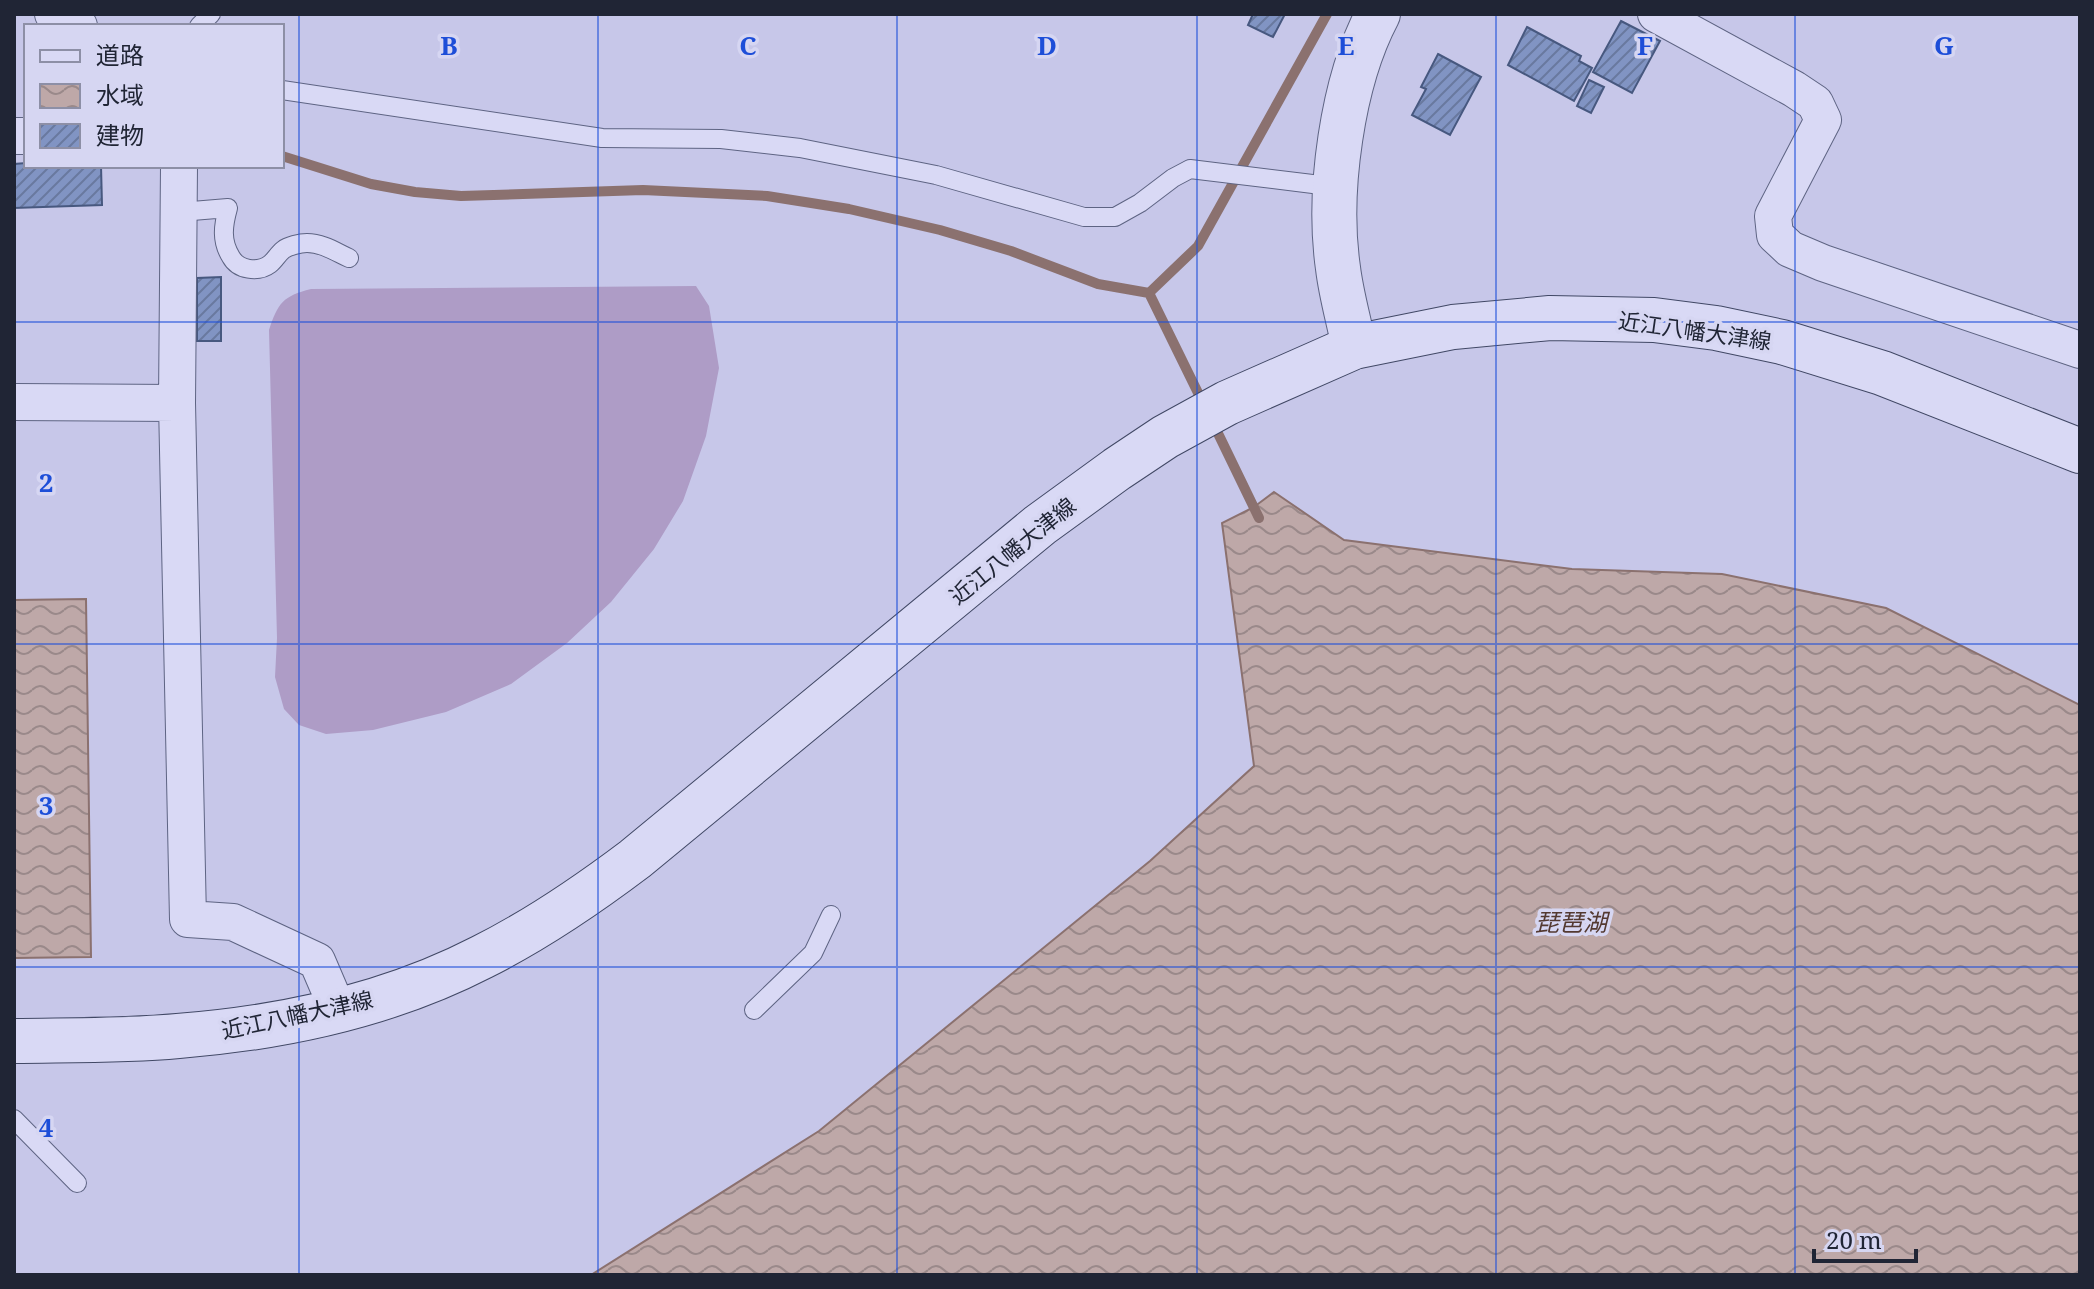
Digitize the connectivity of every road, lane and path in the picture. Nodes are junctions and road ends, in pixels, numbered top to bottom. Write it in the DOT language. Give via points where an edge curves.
graph roads {
  1 [pos="53,14"];
  2 [pos="1378,14"];
  3 [pos="1656,14"];
  4 [pos="75,24"];
  5 [pos="284,90"];
  6 [pos="179,168"];
  7 [pos="1337,187"];
  8 [pos="180,212"];
  9 [pos="349,258"];
  10 [pos="1354,347"];
  11 [pos="2080,350"];
  12 [pos="14,402"];
  13 [pos="177,403"];
  14 [pos="2080,451"];
  15 [pos="831,915"];
  16 [pos="338,1010"];
  17 [pos="754,1010"];
  18 [pos="14,1041"];
  19 [pos="14,1119"];
  20 [pos="77,1183"];
  1 -- 4 [label="street"];
  2 -- 7 [label="main road" via="1352,80"];
  3 -- 11 [label="street" via="1815,103 1823,120 1773,216 1775,235 1790,249"];
  5 -- 7 [label="lane" via="602,138 721,139 800,148 936,175 1084,217 1115,217 1190,169"];
  6 -- 8 [label="street"];
  7 -- 10 [label="main road" via="1337,267"];
  8 -- 9 [label="lane" via="228,208 224,243 232,261 244,268 269,265 285,248 308,243"];
  8 -- 13 [label="street"];
  10 -- 14 [label="main road, 近江八幡大津線" via="1453,327 1550,318 1654,320 1716,328 1882,373"];
  10 -- 16 [label="main road, 近江八幡大津線" via="1208,412 1040,525 591,892 481,958"];
  12 -- 13 [label="street"];
  13 -- 16 [label="street" via="188,919 233,922 317,961"];
  15 -- 17 [label="lane" via="813,953"];
  16 -- 18 [label="main road, 近江八幡大津線" via="177,1036"];
  19 -- 20 [label="lane"];
}
